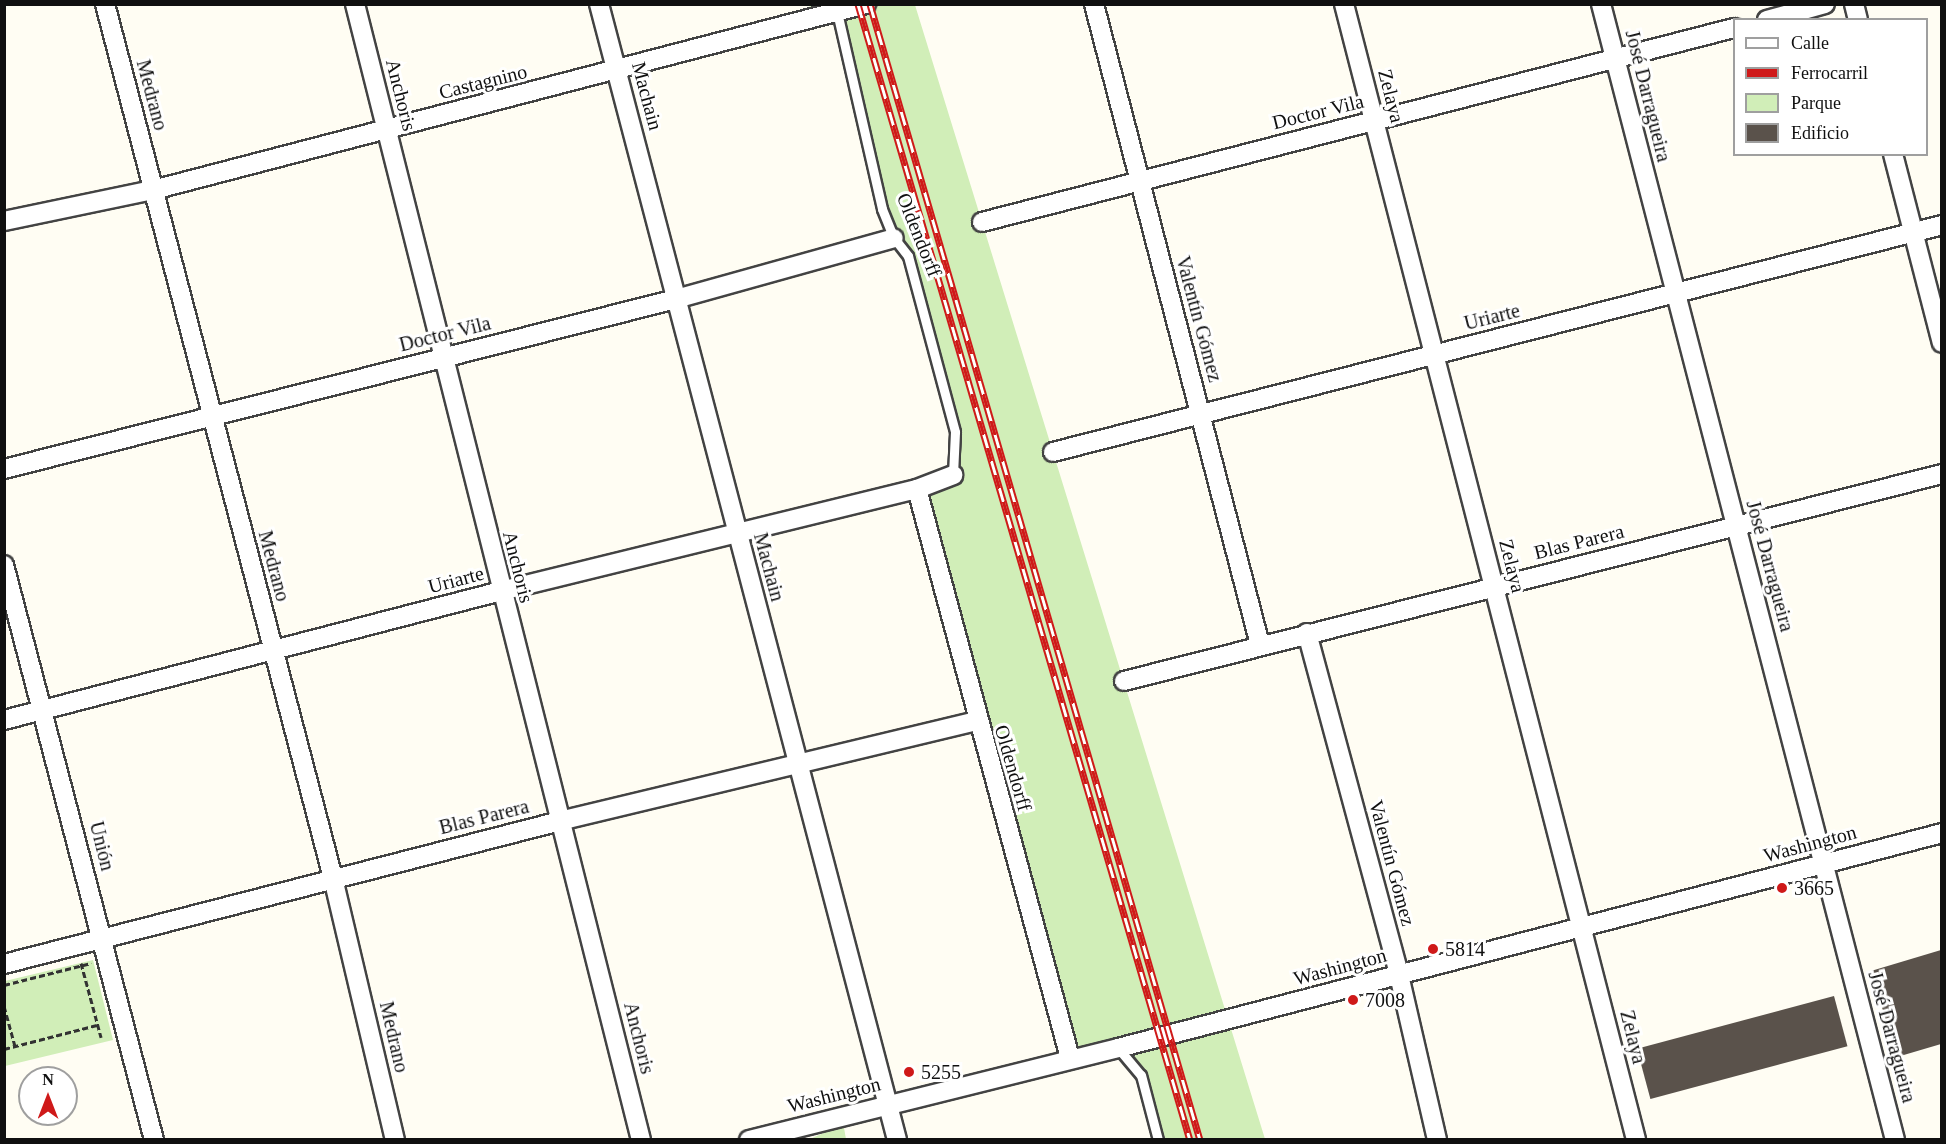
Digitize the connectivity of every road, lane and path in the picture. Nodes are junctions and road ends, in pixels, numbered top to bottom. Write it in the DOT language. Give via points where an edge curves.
graph roads {
  1 [pos="105,4"];
  2 [pos="355,4"];
  3 [pos="599,4"];
  4 [pos="866,4"];
  5 [pos="1094,4"];
  6 [pos="1344,4"];
  7 [pos="1601,4"];
  8 [pos="1825,4"];
  9 [pos="837,12"];
  10 [pos="1774,18"];
  11 [pos="1733,28"];
  12 [pos="1616,59"];
  13 [pos="617,71"];
  14 [pos="1374,121"];
  15 [pos="386,130"];
  16 [pos="1894,156"];
  17 [pos="1140,182"];
  18 [pos="153,190"];
  19 [pos="4,221"];
  20 [pos="982,222"];
  21 [pos="1941,225"];
  22 [pos="1913,232"];
  23 [pos="894,238"];
  24 [pos="1676,293"];
  25 [pos="676,299"];
  26 [pos="1941,343"];
  27 [pos="1434,355"];
  28 [pos="444,358"];
  29 [pos="1200,414"];
  30 [pos="212,416"];
  31 [pos="1053,452"];
  32 [pos="4,469"];
  33 [pos="1941,474"];
  34 [pos="953,475"];
  35 [pos="917,489"];
  36 [pos="1736,525"];
  37 [pos="737,533"];
  38 [pos="4,565"];
  39 [pos="1494,586"];
  40 [pos="501,591"];
  41 [pos="1307,633"];
  42 [pos="1260,645"];
  43 [pos="274,651"];
  44 [pos="1124,681"];
  45 [pos="45,710"];
  46 [pos="4,720"];
  47 [pos="976,721"];
  48 [pos="797,763"];
  49 [pos="560,821"];
  50 [pos="1941,833"];
  51 [pos="1824,864"];
  52 [pos="333,878"];
  53 [pos="1582,927"];
  54 [pos="103,939"];
  55 [pos="77,946"];
  56 [pos="108,958"];
  57 [pos="4,964"];
  58 [pos="82,965"];
  59 [pos="1399,975"];
  60 [pos="4,985"];
  61 [pos="4,1006"];
  62 [pos="98,1025"];
  63 [pos="101,1037"];
  64 [pos="15,1046"];
  65 [pos="1118,1048"];
  66 [pos="4,1049"];
  67 [pos="1070,1058"];
  68 [pos="888,1104"];
  69 [pos="803,1133"];
  70 [pos="154,1140"];
  71 [pos="395,1140"];
  72 [pos="641,1140"];
  73 [pos="749,1140"];
  74 [pos="897,1140"];
  75 [pos="1158,1140"];
  76 [pos="1437,1140"];
  77 [pos="1636,1140"];
  78 [pos="1895,1140"];
  1 -- 18 [label="street, Medrano"];
  2 -- 15 [label="street, Anchoris"];
  3 -- 13 [label="street, Machain"];
  4 -- 9 [label="street, Castagnino"];
  5 -- 17 [label="street, Valentín Gómez"];
  6 -- 14 [label="street, Zelaya"];
  7 -- 12 [label="street, José Darragueira"];
  8 -- 10 [label="street"];
  9 -- 13 [label="street, Castagnino"];
  9 -- 23 [label="lane, Oldendorff" via="882,209"];
  11 -- 12 [label="street, Doctor Vila"];
  12 -- 14 [label="street, Doctor Vila"];
  12 -- 24 [label="street, José Darragueira"];
  13 -- 15 [label="street, Castagnino"];
  13 -- 25 [label="street, Machain"];
  14 -- 17 [label="street, Doctor Vila"];
  14 -- 27 [label="street, Zelaya"];
  15 -- 18 [label="street, Castagnino"];
  15 -- 28 [label="street, Anchoris"];
  16 -- 22 [label="street"];
  17 -- 20 [label="street, Doctor Vila"];
  17 -- 29 [label="street, Valentín Gómez"];
  18 -- 19 [label="street, Castagnino"];
  18 -- 30 [label="street, Medrano"];
  21 -- 22 [label="street, Uriarte"];
  22 -- 24 [label="street, Uriarte"];
  22 -- 26 [label="street"];
  23 -- 25 [label="street, Doctor Vila"];
  23 -- 34 [label="lane, Oldendorff" via="908,256 955,432"];
  24 -- 27 [label="street, Uriarte"];
  24 -- 36 [label="street, José Darragueira"];
  25 -- 28 [label="street, Doctor Vila"];
  25 -- 37 [label="street, Machain"];
  27 -- 29 [label="street, Uriarte"];
  27 -- 39 [label="street, Zelaya"];
  28 -- 30 [label="street, Doctor Vila"];
  28 -- 40 [label="street, Anchoris"];
  29 -- 31 [label="street, Uriarte"];
  29 -- 42 [label="street, Valentín Gómez"];
  30 -- 32 [label="street, Doctor Vila"];
  30 -- 43 [label="street, Medrano"];
  33 -- 36 [label="street, Blas Parera"];
  34 -- 35 [label="street, Uriarte"];
  35 -- 37 [label="street, Uriarte"];
  35 -- 47 [label="street, Oldendorff"];
  36 -- 39 [label="street, Blas Parera"];
  36 -- 51 [label="street, José Darragueira"];
  37 -- 40 [label="street, Uriarte"];
  37 -- 48 [label="street, Machain"];
  38 -- 45 [label="street, Unión"];
  39 -- 41 [label="street, Blas Parera"];
  39 -- 53 [label="street, Zelaya"];
  40 -- 43 [label="street, Uriarte"];
  40 -- 49 [label="street, Anchoris"];
  41 -- 42 [label="street, Blas Parera"];
  41 -- 59 [label="street, Valentín Gómez"];
  42 -- 44 [label="street, Blas Parera"];
  43 -- 45 [label="street, Uriarte"];
  43 -- 52 [label="street, Medrano"];
  45 -- 46 [label="street, Uriarte"];
  45 -- 54 [label="street, Unión"];
  47 -- 48 [label="street, Blas Parera"];
  47 -- 67 [label="street, Oldendorff"];
  48 -- 49 [label="street, Blas Parera"];
  48 -- 68 [label="street, Machain"];
  49 -- 52 [label="street, Blas Parera"];
  49 -- 72 [label="street, Anchoris"];
  50 -- 51 [label="street, Washington"];
  51 -- 53 [label="street, Washington"];
  51 -- 78 [label="street, José Darragueira"];
  52 -- 54 [label="street, Blas Parera"];
  52 -- 71 [label="street, Medrano"];
  53 -- 59 [label="street, Washington"];
  53 -- 77 [label="street, Zelaya"];
  54 -- 55 [label="street, Blas Parera"];
  54 -- 56 [label="street, Unión"];
  55 -- 57 [label="street, Blas Parera"];
  55 -- 58 [label="path"];
  56 -- 58 [label="path"];
  56 -- 70 [label="street, Unión"];
  58 -- 60 [label="path"];
  58 -- 62 [label="path"];
  59 -- 65 [label="street, Washington"];
  59 -- 76 [label="street, Valentín Gómez"];
  61 -- 64 [label="path"];
  62 -- 63 [label="path"];
  62 -- 64 [label="path"];
  64 -- 66 [label="path"];
  65 -- 67 [label="street, Washington"];
  65 -- 75 [label="lane" via="1141,1075"];
  67 -- 68 [label="street, Washington"];
  68 -- 69 [label="street, Washington"];
  68 -- 74 [label="street, Machain"];
  69 -- 73 [label="street, Washington"];
}
